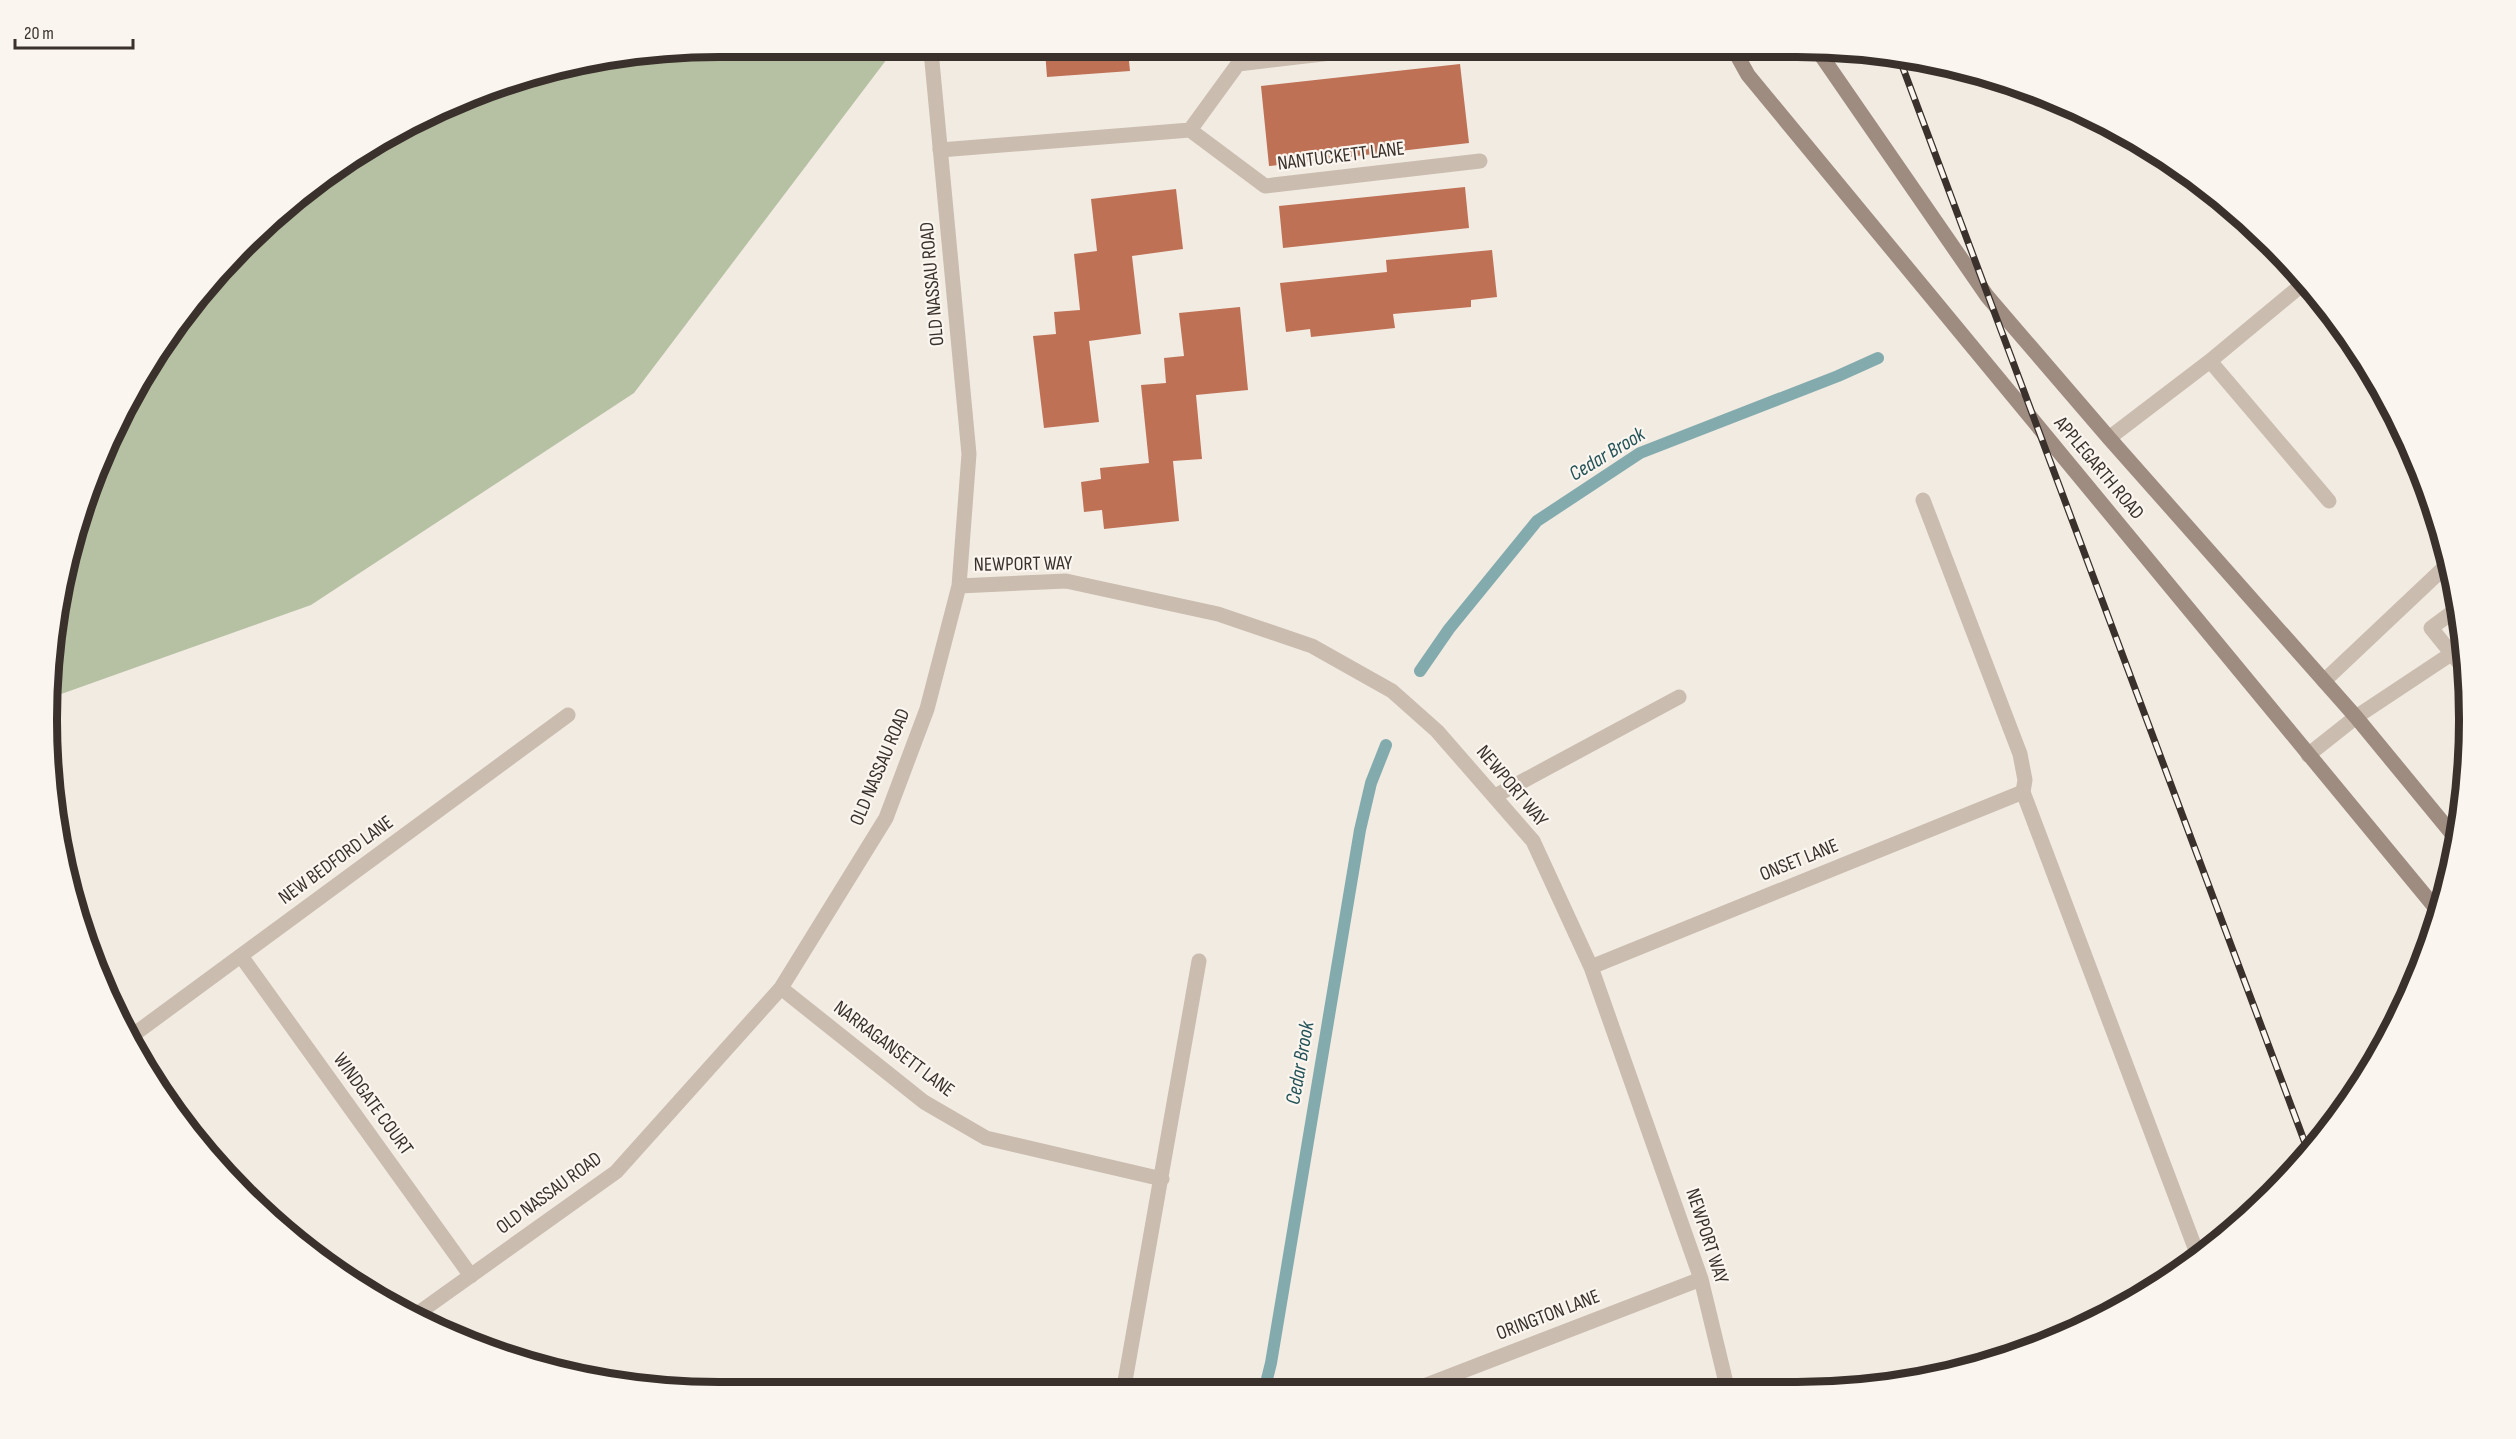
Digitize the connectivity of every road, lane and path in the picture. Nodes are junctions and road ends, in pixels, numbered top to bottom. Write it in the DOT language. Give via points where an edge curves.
graph roads {
  1 [pos="932,57"];
  2 [pos="1298,57"];
  3 [pos="1738,57"];
  4 [pos="1823,58"];
  5 [pos="1190,130"];
  6 [pos="940,150"];
  7 [pos="1480,161"];
  8 [pos="2299,287"];
  9 [pos="2210,361"];
  10 [pos="2109,438"];
  11 [pos="1923,500"];
  12 [pos="2329,501"];
  13 [pos="2441,570"];
  14 [pos="959,586"];
  15 [pos="2450,614"];
  16 [pos="2451,654"];
  17 [pos="2456,660"];
  18 [pos="2324,681"];
  19 [pos="1679,698"];
  20 [pos="568,715"];
  21 [pos="2356,717"];
  22 [pos="2308,754"];
  23 [pos="2023,792"];
  24 [pos="1495,796"];
  25 [pos="2449,830"];
  26 [pos="2432,904"];
  27 [pos="241,956"];
  28 [pos="1199,961"];
  29 [pos="1592,967"];
  30 [pos="781,988"];
  31 [pos="136,1033"];
  32 [pos="1162,1179"];
  33 [pos="2195,1248"];
  34 [pos="471,1276"];
  35 [pos="1701,1279"];
  36 [pos="421,1311"];
  37 [pos="1125,1382"];
  38 [pos="1434,1382"];
  39 [pos="1726,1382"];
  1 -- 6 [label="street, OLD NASSAU ROAD"];
  2 -- 5 [label="street" via="1238,64"];
  3 -- 22 [label="main road, APPLEGARTH ROAD" via="1748,75"];
  4 -- 10 [label="main road, APPLEGARTH ROAD" via="1987,296"];
  5 -- 6 [label="street"];
  5 -- 7 [label="street, NANTUCKETT LANE" via="1265,186"];
  6 -- 14 [label="street, OLD NASSAU ROAD" via="969,454"];
  8 -- 9 [label="street"];
  9 -- 10 [label="street"];
  9 -- 12 [label="street"];
  10 -- 18 [label="main road, APPLEGARTH ROAD"];
  11 -- 23 [label="street" via="2020,754"];
  13 -- 18 [label="street"];
  14 -- 24 [label="street, NEWPORT WAY" via="1066,581 1218,614 1312,646 1392,692 1437,731"];
  14 -- 30 [label="street, OLD NASSAU ROAD" via="927,709 886,818"];
  15 -- 16 [label="street" via="2431,628"];
  16 -- 17 [label="street"];
  16 -- 21 [label="street"];
  18 -- 21 [label="main road, APPLEGARTH ROAD"];
  19 -- 24 [label="street"];
  20 -- 27 [label="street, NEW BEDFORD LANE"];
  21 -- 22 [label="street"];
  21 -- 25 [label="main road, APPLEGARTH ROAD"];
  22 -- 26 [label="main road, APPLEGARTH ROAD"];
  23 -- 29 [label="street, ONSET LANE"];
  23 -- 33 [label="street"];
  24 -- 29 [label="street, NEWPORT WAY" via="1533,841"];
  27 -- 31 [label="street, NEW BEDFORD LANE"];
  27 -- 34 [label="street, WINDGATE COURT"];
  28 -- 32 [label="street"];
  29 -- 35 [label="street, NEWPORT WAY"];
  30 -- 32 [label="street, NARRAGANSETT LANE" via="924,1102 986,1138"];
  30 -- 34 [label="street, OLD NASSAU ROAD" via="616,1172"];
  32 -- 37 [label="street"];
  34 -- 36 [label="street, OLD NASSAU ROAD"];
  35 -- 38 [label="street, ORINGTON LANE"];
  35 -- 39 [label="street, NEWPORT WAY"];
}
